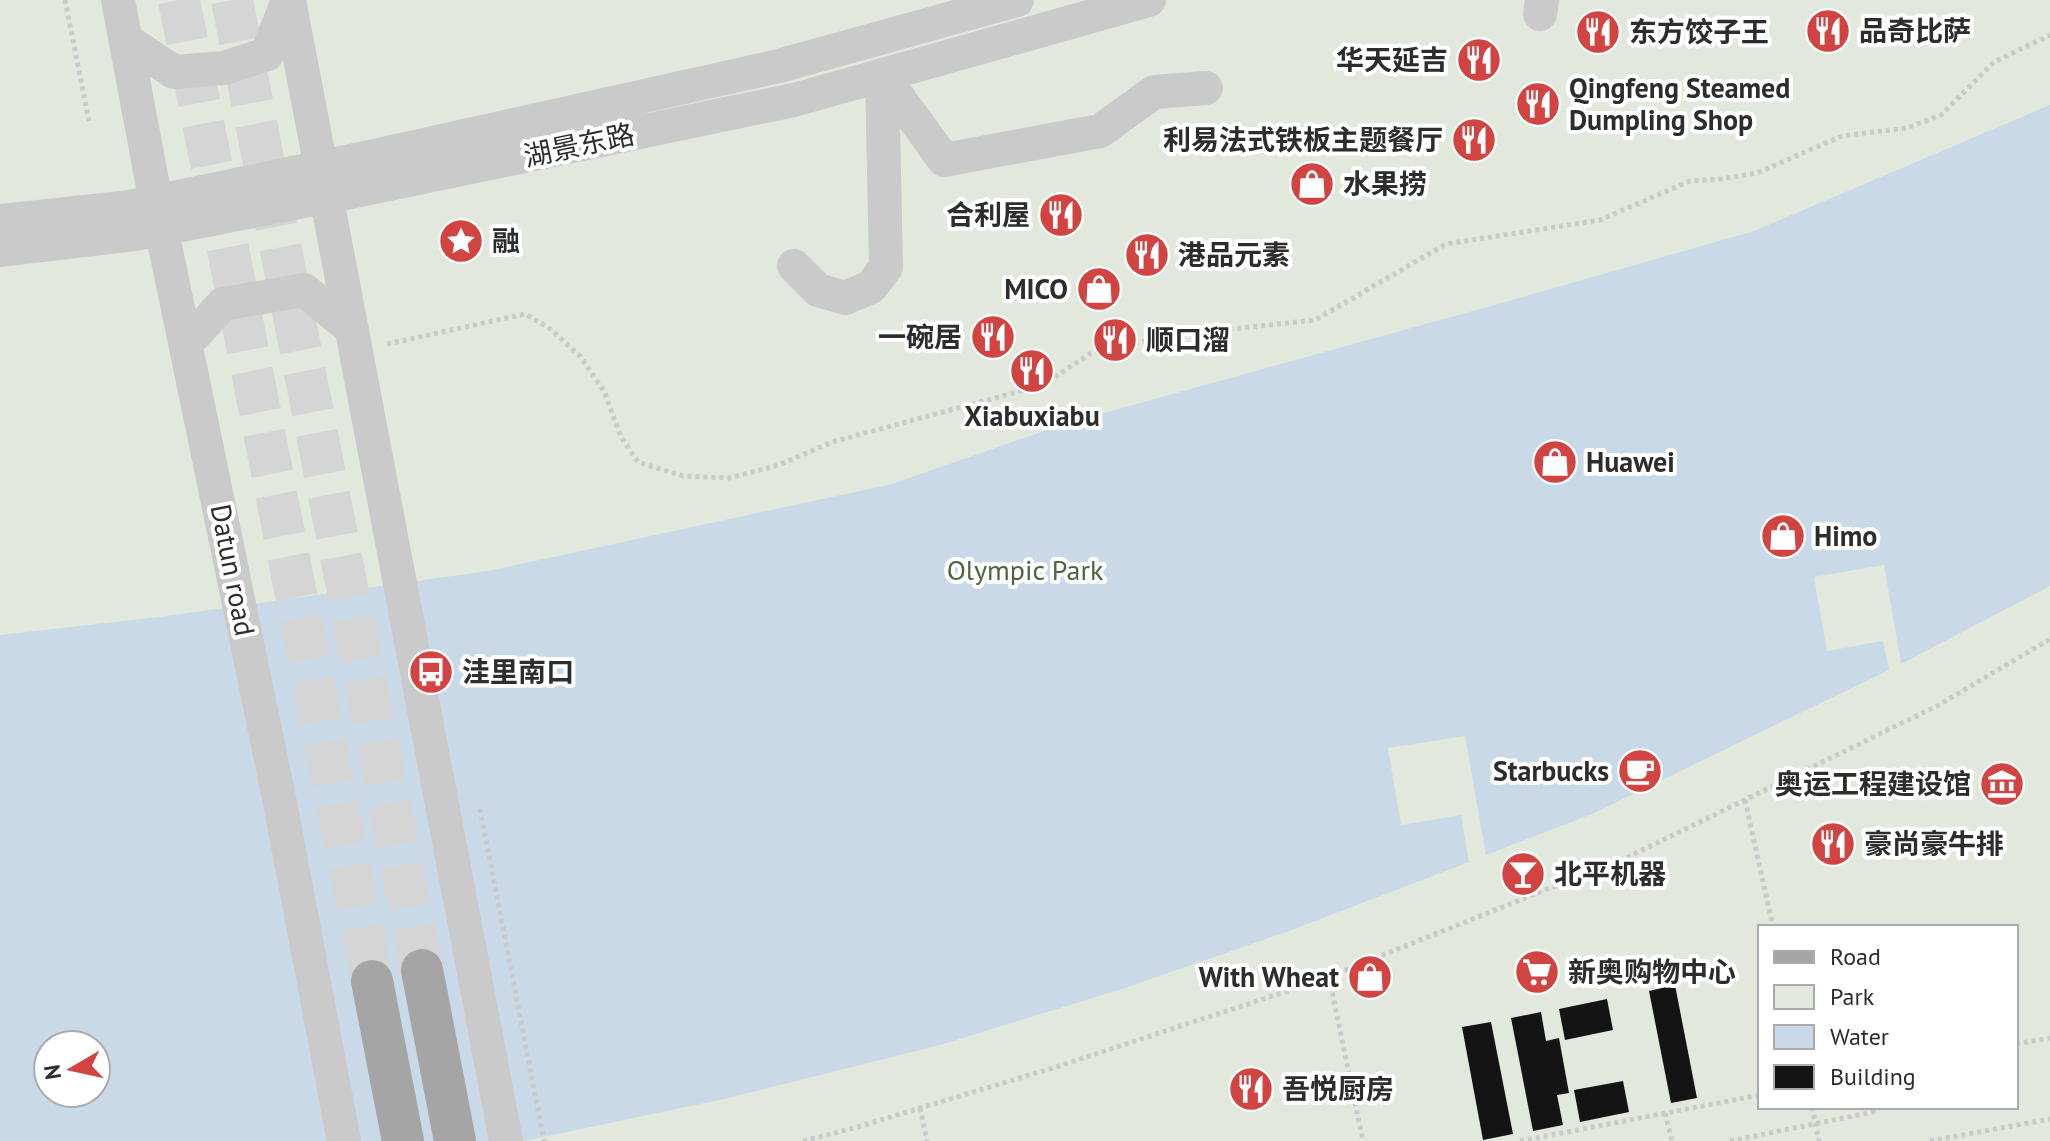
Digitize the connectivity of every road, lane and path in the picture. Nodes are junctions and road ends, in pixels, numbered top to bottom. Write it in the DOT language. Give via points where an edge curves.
graph roads {
  1 [pos="65,0"];
  2 [pos="118,0"];
  3 [pos="288,0"];
  4 [pos="1017,0"];
  5 [pos="1149,0"];
  6 [pos="2050,35"];
  7 [pos="126,40"];
  8 [pos="882,75"];
  9 [pos="1206,88"];
  10 [pos="89,121"];
  11 [pos="324,182"];
  12 [pos="159,214"];
  13 [pos="0,221"];
  14 [pos="0,250"];
  15 [pos="794,266"];
  16 [pos="352,329"];
  17 [pos="187,343"];
  18 [pos="387,344"];
  19 [pos="2050,639"];
  20 [pos="1745,800"];
  21 [pos="478,803"];
  22 [pos="1773,925"];
  23 [pos="422,970"];
  24 [pos="1329,977"];
  25 [pos="372,981"];
  26 [pos="2050,1038"];
  27 [pos="2018,1044"];
  28 [pos="1758,1095"];
  29 [pos="920,1108"];
  30 [pos="1812,1109"];
  31 [pos="1872,1109"];
  32 [pos="1665,1113"];
  33 [pos="2050,1119"];
  34 [pos="1815,1123"];
  35 [pos="1972,1133"];
  36 [pos="344,1141"];
  37 [pos="403,1141"];
  38 [pos="455,1141"];
  39 [pos="506,1141"];
  40 [pos="544,1141"];
  41 [pos="803,1141"];
  42 [pos="927,1141"];
  43 [pos="1363,1141"];
  44 [pos="1520,1141"];
  45 [pos="1672,1141"];
  46 [pos="1730,1141"];
  47 [pos="1819,1141"];
  48 [pos="1930,1141"];
  49 [pos="1973,1141"];
  1 -- 10 [label="path"];
  2 -- 7 [label="street, Datun road"];
  3 -- 7 [label="street" via="267,54 224,68 174,72"];
  3 -- 11 [label="street"];
  4 -- 11 [label="street, 湖景东路"];
  5 -- 8 [label="street, 湖景东路"];
  6 -- 18 [label="path" via="1994,62 1941,115 1907,128 1842,136 1757,173 1690,181 1600,220 1446,244 1315,320 1167,336 1091,353 1043,385 832,442 779,465 729,478 683,476 638,462 621,437 604,391 580,356 525,314"];
  7 -- 12 [label="street, Datun road"];
  8 -- 9 [label="street" via="944,160 1100,131 1154,92"];
  8 -- 11 [label="street, 湖景东路" via="794,100"];
  8 -- 15 [label="street" via="886,267 871,287 845,298 818,290"];
  11 -- 12 [label="street, 湖景东路"];
  11 -- 16 [label="street"];
  12 -- 13 [label="street, 湖景东路" via="130,207"];
  12 -- 14 [label="street, 湖景东路" via="135,234"];
  12 -- 17 [label="street, Datun road"];
  16 -- 17 [label="street" via="304,290 223,304"];
  16 -- 39 [label="street"];
  17 -- 36 [label="street, Datun road"];
  19 -- 20 [label="path" via="1937,706"];
  20 -- 22 [label="path"];
  20 -- 24 [label="path" via="1630,856"];
  21 -- 40 [label="path"];
  23 -- 38 [label="main road"];
  24 -- 29 [label="path"];
  24 -- 43 [label="path"];
  25 -- 37 [label="main road"];
  26 -- 27 [label="path"];
  28 -- 32 [label="path"];
  29 -- 41 [label="path"];
  29 -- 42 [label="path"];
  30 -- 34 [label="path"];
  31 -- 34 [label="path"];
  32 -- 44 [label="path"];
  32 -- 45 [label="path"];
  33 -- 35 [label="path"];
  34 -- 46 [label="path"];
  34 -- 47 [label="path"];
  35 -- 48 [label="path"];
  35 -- 49 [label="path"];
}
